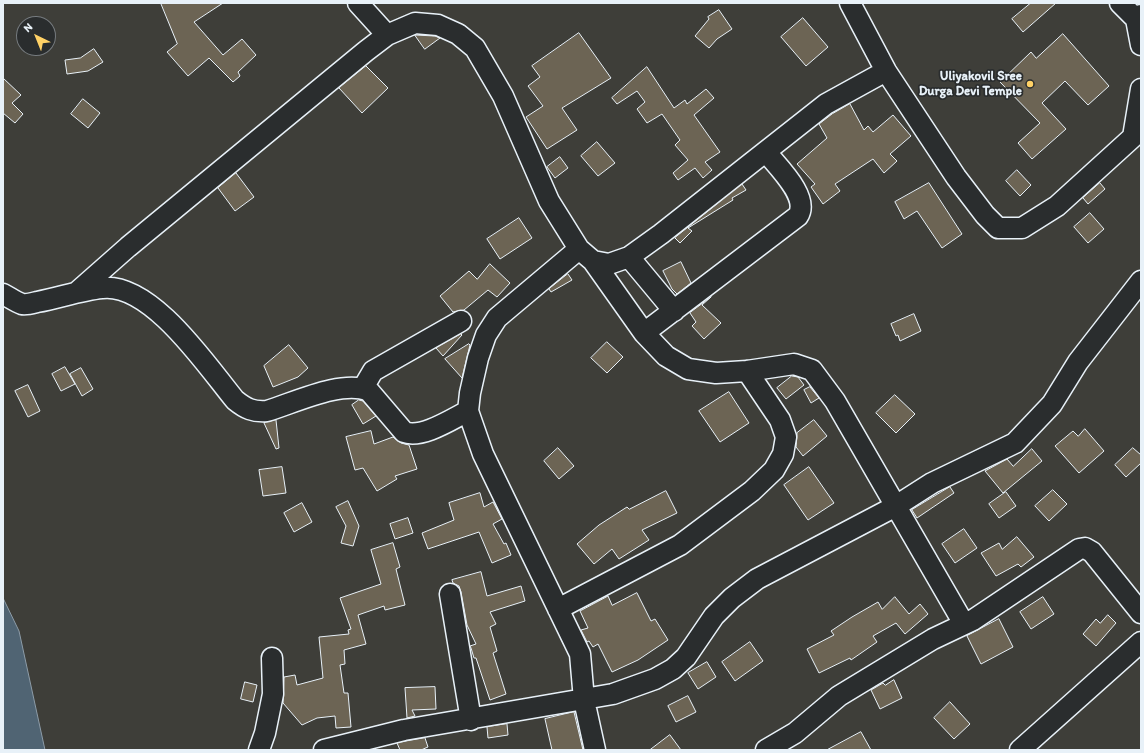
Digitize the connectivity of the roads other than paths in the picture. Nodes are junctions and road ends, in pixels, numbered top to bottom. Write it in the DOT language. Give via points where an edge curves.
graph roads {
  1 [pos="358,3"];
  2 [pos="850,3"];
  3 [pos="1120,3"];
  4 [pos="1139,17"];
  5 [pos="387,35"];
  6 [pos="1141,45"];
  7 [pos="886,71"];
  8 [pos="1141,90"];
  9 [pos="1137,141"];
  10 [pos="766,152"];
  11 [pos="586,255"];
  12 [pos="629,257"];
  13 [pos="1141,281"];
  14 [pos="3,294"];
  15 [pos="76,294"];
  16 [pos="674,311"];
  17 [pos="461,321"];
  18 [pos="644,333"];
  19 [pos="747,371"];
  20 [pos="363,388"];
  21 [pos="468,411"];
  22 [pos="896,506"];
  23 [pos="450,594"];
  24 [pos="558,609"];
  25 [pos="1141,613"];
  26 [pos="964,624"];
  27 [pos="1141,642"];
  28 [pos="272,658"];
  29 [pos="584,700"];
  30 [pos="471,720"];
  31 [pos="259,750"];
  32 [pos="324,750"];
  33 [pos="595,750"];
  34 [pos="766,750"];
  35 [pos="1020,750"];
  1 -- 5 [label="street"];
  2 -- 7 [label="street"];
  3 -- 4 [label="street"];
  4 -- 6 [label="street"];
  5 -- 11 [label="street" via="415,23 438,25 458,34 475,48 503,96 549,201"];
  5 -- 15 [label="street" via="128,247"];
  7 -- 9 [label="street" via="956,177 998,228 1022,228 1057,206"];
  7 -- 10 [label="street" via="826,104"];
  8 -- 9 [label="street"];
  10 -- 12 [label="street"];
  10 -- 16 [label="street" via="799,196 802,210 785,227"];
  11 -- 12 [label="street" via="609,264"];
  11 -- 18 [label="street"];
  11 -- 21 [label="street" via="497,318 486,335 478,358"];
  12 -- 16 [label="street"];
  13 -- 22 [label="street" via="1078,362 1052,404 1015,443 932,484"];
  14 -- 15 [label="street" via="23,304"];
  15 -- 20 [label="street" via="103,287 120,289 151,305 176,329 235,400 256,412 267,411 343,387"];
  16 -- 18 [label="street"];
  17 -- 20 [label="street" via="373,371"];
  18 -- 19 [label="street" via="666,356 688,369 716,373"];
  19 -- 22 [label="street" via="794,364 812,370 835,401"];
  19 -- 24 [label="street" via="784,428 786,445 774,470 752,491 680,545"];
  20 -- 21 [label="street" via="376,398 404,432 411,435 422,433"];
  21 -- 24 [label="street" via="482,454"];
  22 -- 26 [label="street"];
  22 -- 29 [label="street" via="757,579 714,616 686,657 673,669 635,687"];
  23 -- 30 [label="street"];
  24 -- 29 [label="street" via="580,654"];
  25 -- 26 [label="street" via="1102,562 1085,548 1070,554 1001,602"];
  26 -- 34 [label="street" via="933,639 839,696 795,733"];
  27 -- 35 [label="street"];
  28 -- 31 [label="street" via="273,694"];
  29 -- 30 [label="street"];
  29 -- 33 [label="street"];
  30 -- 32 [label="street" via="404,730"];
}
